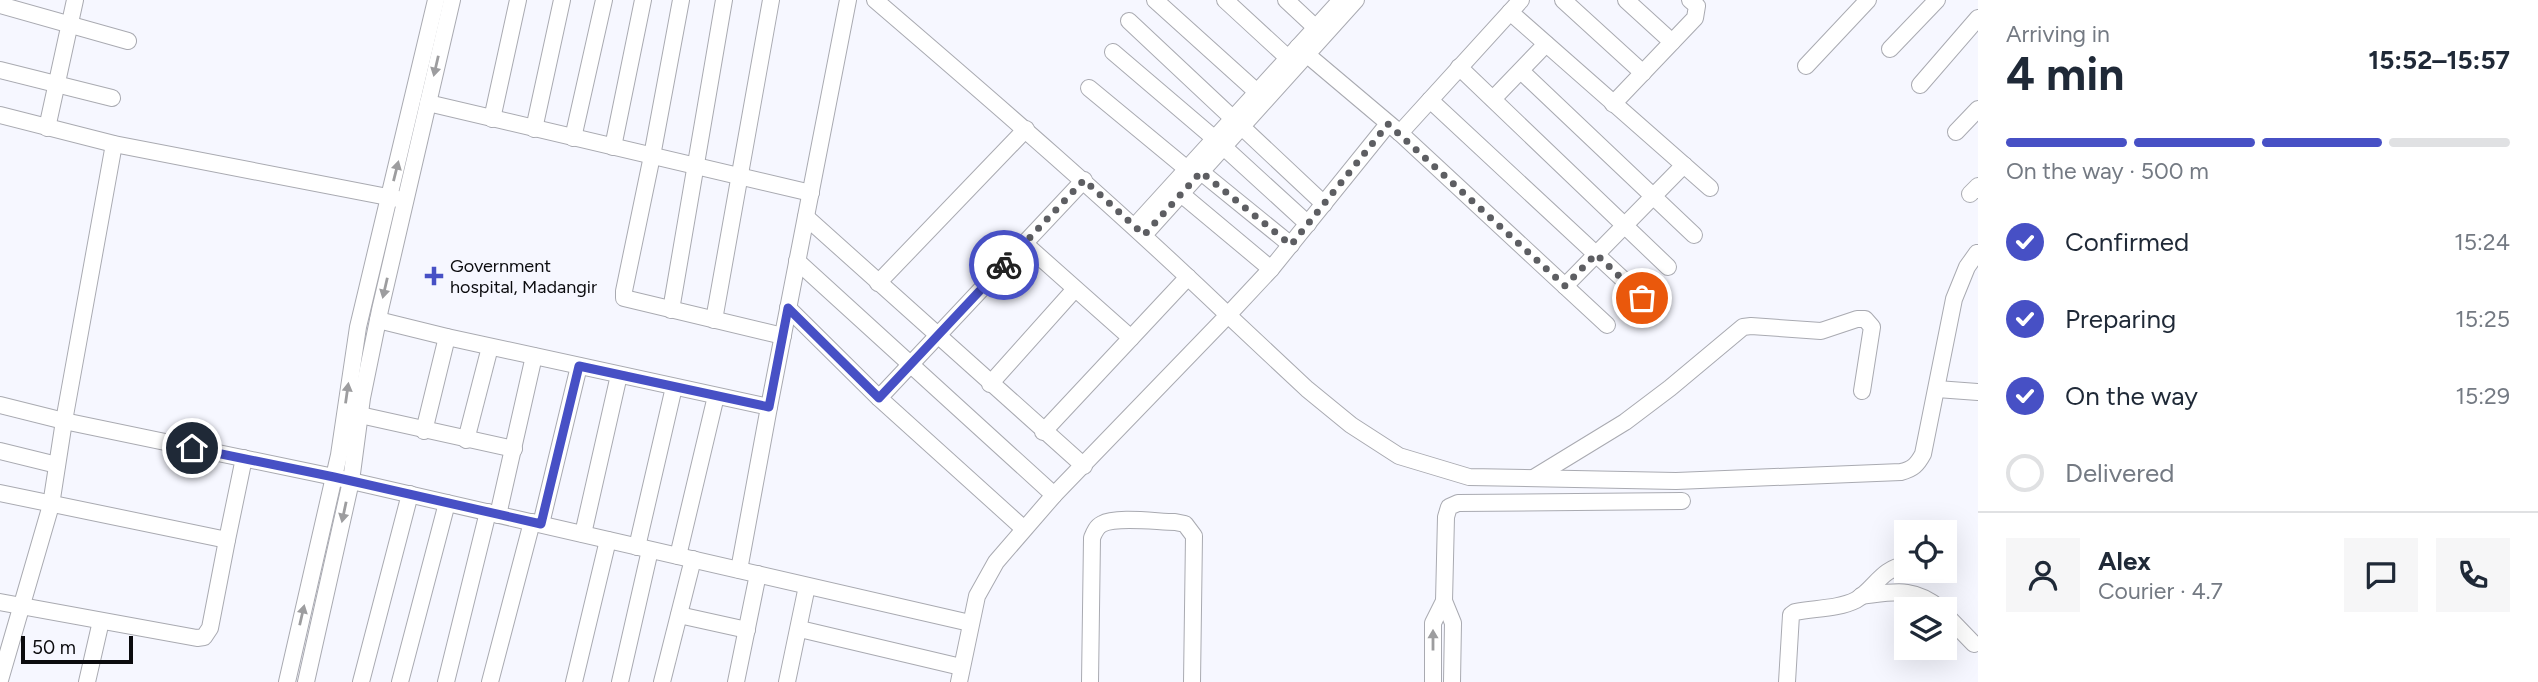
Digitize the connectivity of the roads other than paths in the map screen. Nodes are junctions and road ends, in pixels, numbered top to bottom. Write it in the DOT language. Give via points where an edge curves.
graph roads {
  1 [pos="75,0"];
  2 [pos="436,0"];
  3 [pos="452,0"];
  4 [pos="518,0"];
  5 [pos="562,0"];
  6 [pos="604,0"];
  7 [pos="643,0"];
  8 [pos="681,0"];
  9 [pos="724,0"];
  10 [pos="771,0"];
  11 [pos="848,0"];
  12 [pos="875,0"];
  13 [pos="1155,0"];
  14 [pos="1225,0"];
  15 [pos="1286,0"];
  16 [pos="1341,0"];
  17 [pos="1356,0"];
  18 [pos="1521,0"];
  19 [pos="1563,0"];
  20 [pos="1626,0"];
  21 [pos="1690,0"];
  22 [pos="1868,0"];
  23 [pos="1937,0"];
  24 [pos="0,5"];
  25 [pos="1510,12"];
  26 [pos="1978,18"];
  27 [pos="1129,21"];
  28 [pos="70,23"];
  29 [pos="1316,27"];
  30 [pos="128,41"];
  31 [pos="1672,42"];
  32 [pos="1546,44"];
  33 [pos="1890,49"];
  34 [pos="1113,52"];
  35 [pos="1298,54"];
  36 [pos="1806,66"];
  37 [pos="1459,68"];
  38 [pos="0,70"];
  39 [pos="1521,71"];
  40 [pos="1643,73"];
  41 [pos="56,84"];
  42 [pos="1920,85"];
  43 [pos="1089,88"];
  44 [pos="1257,92"];
  45 [pos="112,98"];
  46 [pos="1493,99"];
  47 [pos="1430,100"];
  48 [pos="428,103"];
  49 [pos="1613,104"];
  50 [pos="1978,109"];
  51 [pos="0,115"];
  52 [pos="492,119"];
  53 [pos="1238,121"];
  54 [pos="47,128"];
  55 [pos="534,129"];
  56 [pos="1026,129"];
  57 [pos="1394,129"];
  58 [pos="1956,132"];
  59 [pos="573,138"];
  60 [pos="1219,143"];
  61 [pos="114,144"];
  62 [pos="613,147"];
  63 [pos="652,156"];
  64 [pos="1684,165"];
  65 [pos="696,167"];
  66 [pos="1193,168"];
  67 [pos="738,177"];
  68 [pos="1084,180"];
  69 [pos="1710,188"];
  70 [pos="1176,190"];
  71 [pos="811,193"];
  72 [pos="1653,196"];
  73 [pos="398,199"];
  74 [pos="1324,204"];
  75 [pos="806,218"];
  76 [pos="1308,224"];
  77 [pos="1625,225"];
  78 [pos="1140,231"];
  79 [pos="1694,235"];
  80 [pos="1024,243"];
  81 [pos="1291,245"];
  82 [pos="1978,253"];
  83 [pos="1596,254"];
  84 [pos="797,261"];
  85 [pos="1668,267"];
  86 [pos="1271,269"];
  87 [pos="1188,277"];
  88 [pos="878,283"];
  89 [pos="1565,286"];
  90 [pos="1075,289"];
  91 [pos="1642,298"];
  92 [pos="788,308"];
  93 [pos="671,310"];
  94 [pos="1228,315"];
  95 [pos="378,320"];
  96 [pos="713,320"];
  97 [pos="1607,325"];
  98 [pos="783,336"];
  99 [pos="937,336"];
  100 [pos="447,337"];
  101 [pos="1131,338"];
  102 [pos="490,347"];
  103 [pos="534,356"];
  104 [pos="911,364"];
  105 [pos="579,366"];
  106 [pos="619,375"];
  107 [pos="990,384"];
  108 [pos="674,387"];
  109 [pos="1937,389"];
  110 [pos="1862,391"];
  111 [pos="1978,392"];
  112 [pos="716,396"];
  113 [pos="879,398"];
  114 [pos="0,405"];
  115 [pos="769,407"];
  116 [pos="360,415"];
  117 [pos="64,421"];
  118 [pos="424,431"];
  119 [pos="1043,432"];
  120 [pos="466,440"];
  121 [pos="514,449"];
  122 [pos="0,451"];
  123 [pos="244,458"];
  124 [pos="57,465"];
  125 [pos="1084,466"];
  126 [pos="334,477"];
  127 [pos="1533,478"];
  128 [pos="351,481"];
  129 [pos="0,493"];
  130 [pos="410,494"];
  131 [pos="1054,495"];
  132 [pos="1682,501"];
  133 [pos="447,503"];
  134 [pos="51,505"];
  135 [pos="493,513"];
  136 [pos="536,524"];
  137 [pos="1023,528"];
  138 [pos="583,534"];
  139 [pos="227,540"];
  140 [pos="608,540"];
  141 [pos="643,548"];
  142 [pos="685,558"];
  143 [pos="1894,567"];
  144 [pos="739,570"];
  145 [pos="758,574"];
  146 [pos="807,586"];
  147 [pos="1861,597"];
  148 [pos="1923,597"];
  149 [pos="1444,601"];
  150 [pos="0,602"];
  151 [pos="23,607"];
  152 [pos="679,615"];
  153 [pos="101,621"];
  154 [pos="970,623"];
  155 [pos="1957,626"];
  156 [pos="800,629"];
  157 [pos="747,630"];
  158 [pos="1974,644"];
  159 [pos="960,675"];
  160 [pos="0,679"];
  161 [pos="11,682"];
  162 [pos="86,682"];
  163 [pos="287,682"];
  164 [pos="306,682"];
  165 [pos="361,682"];
  166 [pos="400,682"];
  167 [pos="446,682"];
  168 [pos="490,682"];
  169 [pos="575,682"];
  170 [pos="620,682"];
  171 [pos="662,682"];
  172 [pos="736,682"];
  173 [pos="787,682"];
  174 [pos="1090,682"];
  175 [pos="1192,682"];
  176 [pos="1433,682"];
  177 [pos="1452,682"];
  178 [pos="1787,682"];
  1 -- 28 [label="street"];
  73 -- 2 [label="street, one-way"];
  3 -- 48 [label="street, one-way"];
  4 -- 52 [label="street"];
  5 -- 55 [label="street"];
  6 -- 59 [label="street"];
  7 -- 62 [label="street"];
  8 -- 63 [label="street"];
  9 -- 65 [label="street"];
  10 -- 67 [label="street"];
  11 -- 71 [label="street"];
  12 -- 56 [label="street"];
  13 -- 44 [label="street"];
  14 -- 35 [label="street"];
  15 -- 29 [label="street"];
  16 -- 29 [label="street"];
  17 -- 35 [label="street"];
  18 -- 25 [label="street"];
  19 -- 40 [label="street"];
  20 -- 31 [label="street"];
  21 -- 31 [label="street" via="1698,14"];
  22 -- 36 [label="street"];
  23 -- 33 [label="street"];
  24 -- 28 [label="street"];
  25 -- 32 [label="street"];
  25 -- 37 [label="street"];
  26 -- 42 [label="street"];
  27 -- 53 [label="street"];
  28 -- 30 [label="street"];
  28 -- 41 [label="street"];
  29 -- 35 [label="street"];
  31 -- 40 [label="street"];
  32 -- 39 [label="street"];
  32 -- 49 [label="street"];
  34 -- 60 [label="street"];
  35 -- 44 [label="street"];
  35 -- 53 [label="street"];
  35 -- 57 [label="street"];
  37 -- 46 [label="street"];
  37 -- 47 [label="street"];
  38 -- 41 [label="street"];
  39 -- 46 [label="street"];
  39 -- 72 [label="street"];
  40 -- 49 [label="street"];
  41 -- 45 [label="street"];
  41 -- 54 [label="street"];
  43 -- 66 [label="street"];
  44 -- 53 [label="street"];
  46 -- 77 [label="street"];
  47 -- 57 [label="street"];
  47 -- 83 [label="street"];
  48 -- 52 [label="street"];
  48 -- 73 [label="street"];
  49 -- 64 [label="street"];
  50 -- 58 [label="street"];
  51 -- 54 [label="street"];
  52 -- 55 [label="street"];
  53 -- 60 [label="street"];
  53 -- 74 [label="street"];
  54 -- 61 [label="street"];
  55 -- 59 [label="street"];
  56 -- 68 [label="street"];
  56 -- 88 [label="street"];
  57 -- 74 [label="street"];
  57 -- 89 [label="street"];
  59 -- 62 [label="street"];
  60 -- 66 [label="street"];
  60 -- 76 [label="street"];
  61 -- 73 [label="street"];
  61 -- 117 [label="street"];
  62 -- 63 [label="street"];
  63 -- 65 [label="street"];
  63 -- 93 [label="street" via="624,295 628,300"];
  64 -- 69 [label="street"];
  64 -- 72 [label="street"];
  65 -- 67 [label="street"];
  65 -- 93 [label="street"];
  66 -- 70 [label="street"];
  66 -- 81 [label="street"];
  67 -- 71 [label="street"];
  67 -- 96 [label="street"];
  68 -- 78 [label="street"];
  68 -- 80 [label="street"];
  70 -- 78 [label="street"];
  70 -- 86 [label="street"];
  71 -- 75 [label="street"];
  72 -- 77 [label="street"];
  72 -- 79 [label="street"];
  73 -- 95 [label="street, one-way"];
  126 -- 73 [label="street, one-way" via="358,327"];
  74 -- 76 [label="street"];
  75 -- 84 [label="street"];
  75 -- 88 [label="street"];
  76 -- 81 [label="street"];
  77 -- 83 [label="street"];
  77 -- 85 [label="street"];
  78 -- 87 [label="street"];
  80 -- 90 [label="street"];
  80 -- 99 [label="street"];
  81 -- 86 [label="street"];
  82 -- 109 [label="street" via="1956,291"];
  83 -- 89 [label="street"];
  83 -- 91 [label="street"];
  84 -- 92 [label="street"];
  84 -- 104 [label="street"];
  86 -- 94 [label="street"];
  87 -- 94 [label="street"];
  87 -- 101 [label="street"];
  88 -- 99 [label="street"];
  89 -- 97 [label="street"];
  90 -- 101 [label="street"];
  90 -- 107 [label="street"];
  92 -- 98 [label="street"];
  92 -- 113 [label="street"];
  93 -- 96 [label="street"];
  94 -- 125 [label="street"];
  94 -- 127 [label="street" via="1307,389 1399,456 1469,477"];
  95 -- 100 [label="street"];
  95 -- 116 [label="street"];
  96 -- 98 [label="street"];
  98 -- 115 [label="street"];
  99 -- 104 [label="street"];
  99 -- 107 [label="street"];
  100 -- 102 [label="street"];
  100 -- 118 [label="street"];
  101 -- 119 [label="street"];
  102 -- 103 [label="street"];
  102 -- 120 [label="street"];
  103 -- 105 [label="street"];
  103 -- 121 [label="street"];
  104 -- 113 [label="street"];
  104 -- 131 [label="street"];
  105 -- 106 [label="street"];
  105 -- 136 [label="street"];
  106 -- 108 [label="street"];
  106 -- 138 [label="street"];
  107 -- 119 [label="street"];
  108 -- 112 [label="street"];
  108 -- 141 [label="street"];
  109 -- 111 [label="street"];
  109 -- 127 [label="street" via="1923,454 1911,470 1676,481"];
  110 -- 127 [label="street" via="1872,327 1865,319 1821,331 1743,327 1625,422"];
  112 -- 115 [label="street"];
  112 -- 142 [label="street"];
  113 -- 137 [label="street"];
  114 -- 117 [label="street"];
  115 -- 144 [label="street"];
  116 -- 118 [label="street"];
  116 -- 128 [label="street"];
  117 -- 123 [label="street"];
  117 -- 124 [label="street"];
  118 -- 120 [label="street"];
  119 -- 125 [label="street"];
  120 -- 121 [label="street"];
  121 -- 135 [label="street"];
  122 -- 124 [label="street"];
  123 -- 126 [label="street"];
  123 -- 139 [label="street"];
  124 -- 134 [label="street"];
  125 -- 131 [label="street"];
  126 -- 128 [label="street"];
  163 -- 126 [label="street, one-way"];
  128 -- 130 [label="street"];
  128 -- 164 [label="street, one-way"];
  129 -- 134 [label="street"];
  130 -- 133 [label="street"];
  130 -- 165 [label="street"];
  131 -- 137 [label="street"];
  132 -- 149 [label="street" via="1454,504 1446,517"];
  133 -- 135 [label="street"];
  133 -- 166 [label="street"];
  134 -- 139 [label="street"];
  134 -- 151 [label="street"];
  135 -- 136 [label="street"];
  135 -- 167 [label="street"];
  136 -- 138 [label="street"];
  136 -- 168 [label="street"];
  137 -- 154 [label="street" via="986,577"];
  138 -- 140 [label="street"];
  139 -- 153 [label="street" via="210,628 204,637"];
  140 -- 141 [label="street"];
  140 -- 169 [label="street"];
  141 -- 142 [label="street"];
  141 -- 170 [label="street"];
  142 -- 144 [label="street"];
  142 -- 152 [label="street"];
  143 -- 147 [label="street"];
  144 -- 145 [label="street"];
  145 -- 146 [label="street"];
  145 -- 157 [label="street"];
  146 -- 154 [label="street"];
  146 -- 156 [label="street"];
  147 -- 148 [label="street" via="1899,591"];
  147 -- 178 [label="street" via="1791,615"];
  176 -- 149 [label="street, one-way" via="1433,623"];
  149 -- 177 [label="street" via="1453,623"];
  150 -- 151 [label="street"];
  151 -- 153 [label="street"];
  151 -- 160 [label="street"];
  152 -- 157 [label="street"];
  152 -- 171 [label="street"];
  153 -- 162 [label="street"];
  154 -- 159 [label="street"];
  155 -- 158 [label="street"];
  156 -- 159 [label="street"];
  156 -- 173 [label="street"];
  157 -- 172 [label="street"];
  160 -- 161 [label="street"];
  174 -- 175 [label="street" via="1092,538 1102,524 1112,521 1175,522 1185,524 1194,536"];
}
